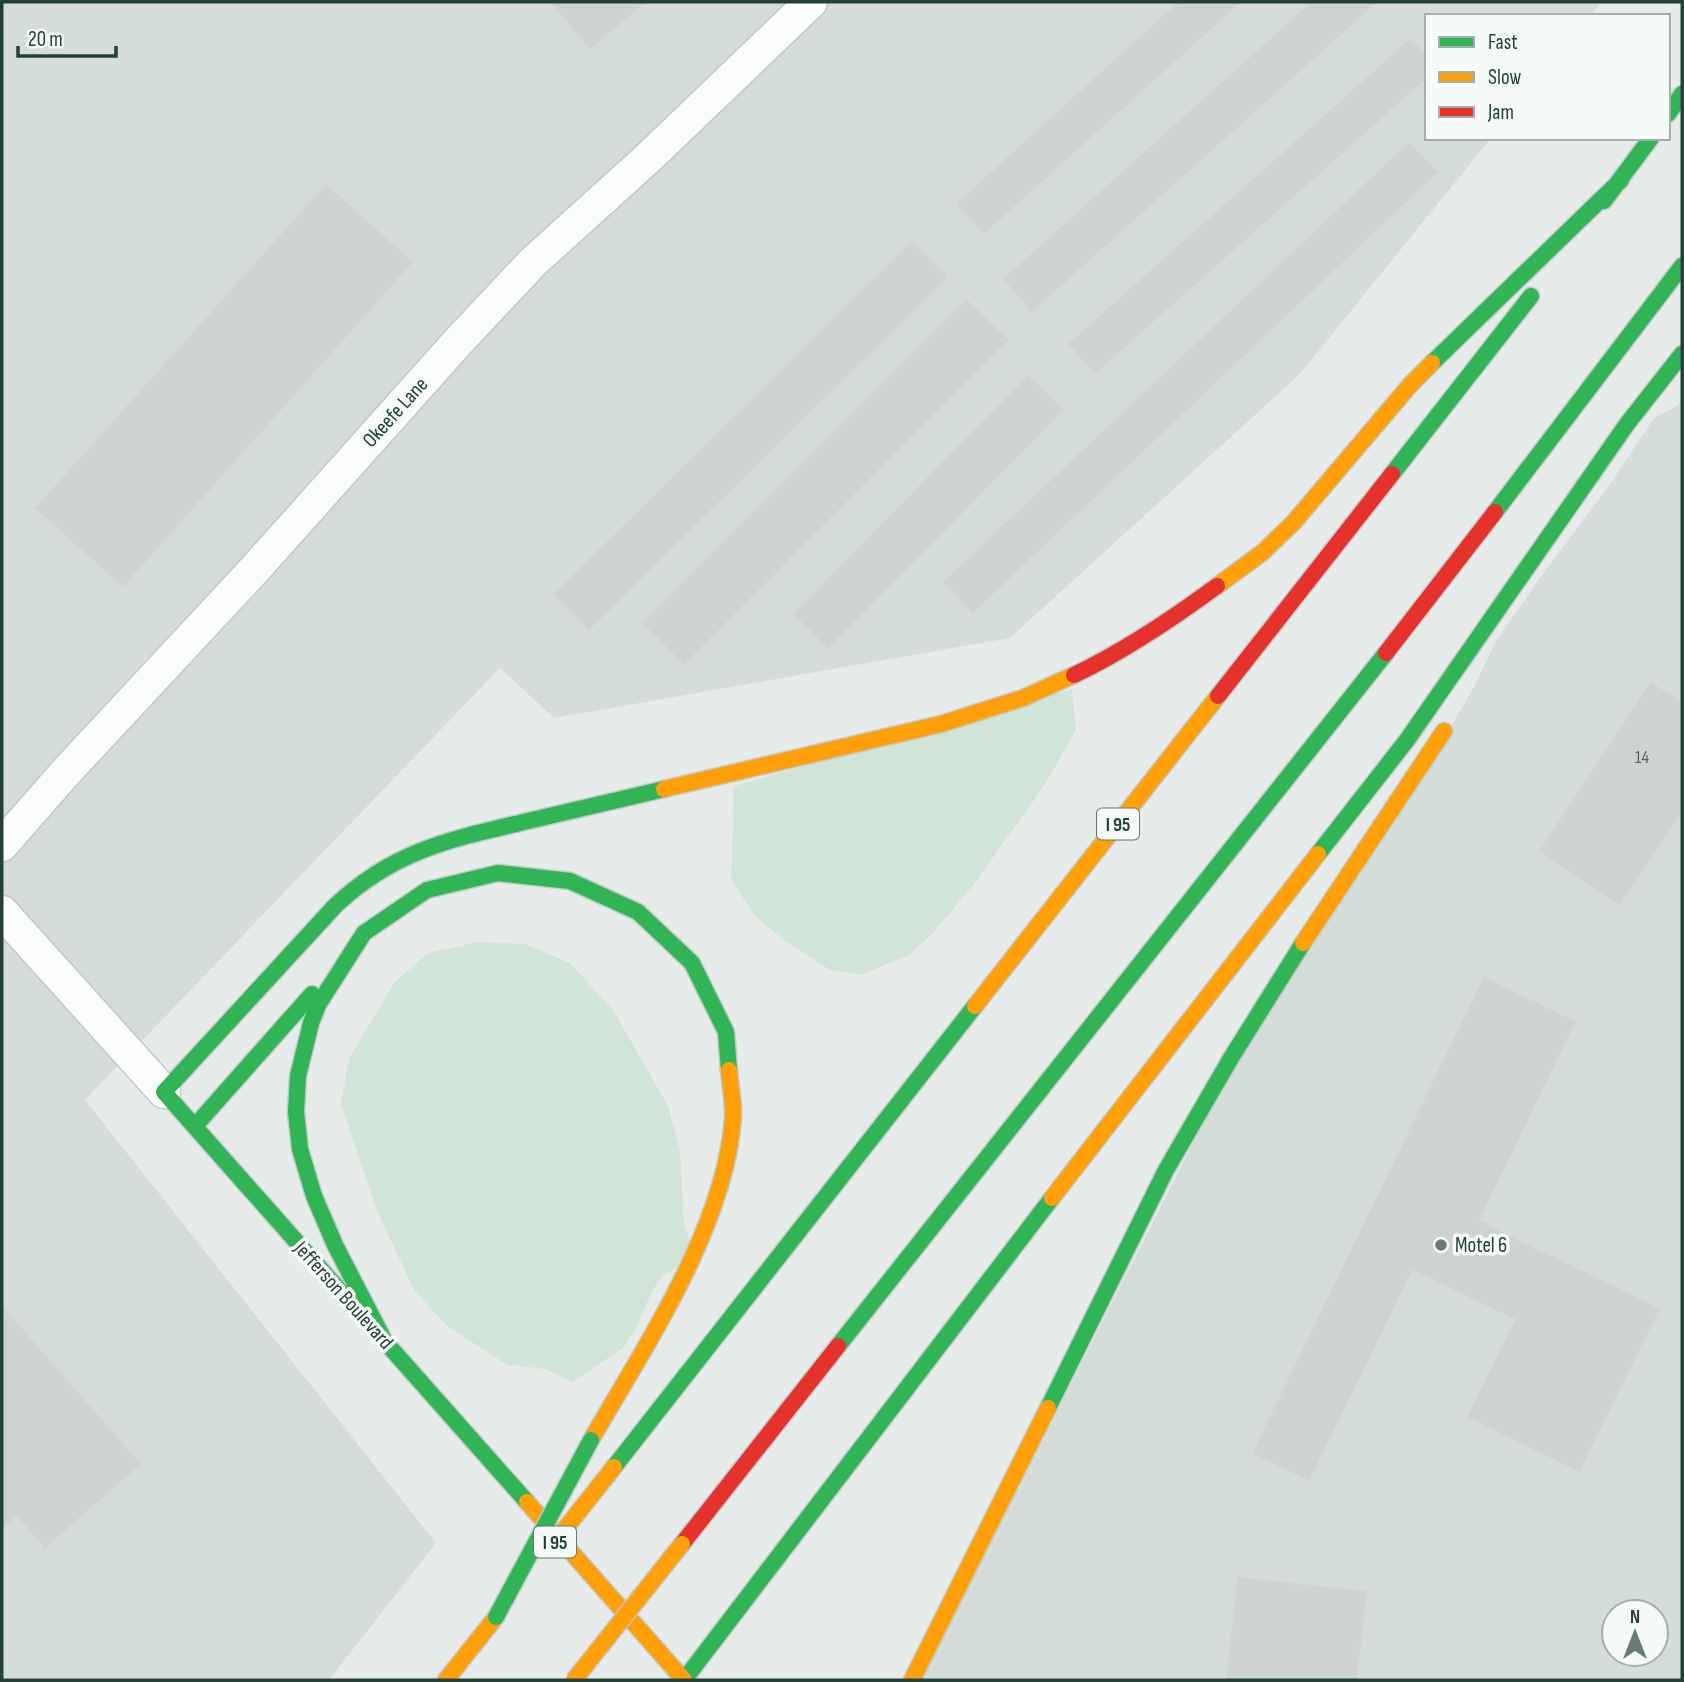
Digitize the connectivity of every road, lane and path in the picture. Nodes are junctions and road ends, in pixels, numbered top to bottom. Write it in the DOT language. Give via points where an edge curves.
graph roads {
  1 [pos="811,2"];
  2 [pos="1682,94"];
  3 [pos="1670,111"];
  4 [pos="1650,140"];
  5 [pos="1621,180"];
  6 [pos="1682,265"];
  7 [pos="1682,354"];
  8 [pos="1682,369"];
  9 [pos="1656,414"];
  10 [pos="1453,717"];
  11 [pos="2,845"];
  12 [pos="2,912"];
  13 [pos="334,969"];
  14 [pos="164,1092"];
  15 [pos="195,1126"];
  16 [pos="383,1338"];
  17 [pos="496,1617"];
  18 [pos="446,1680"];
  19 [pos="574,1680"];
  20 [pos="684,1680"];
  21 [pos="912,1680"];
  1 -- 11 [label="street, Okeefe Lane" via="533,262"];
  2 -- 3 [label="main road"];
  4 -- 5 [label="main road, I 95"];
  5 -- 14 [label="main road" via="1410,384 1278,537 1139,640 1062,682 981,712 453,838 395,861 373,873 335,906"];
  5 -- 17 [label="main road, I 95, bridge"];
  6 -- 19 [label="main road, bridge" via="1439,586"];
  7 -- 20 [label="main road" via="1627,424 1407,740"];
  8 -- 9 [label="main road"];
  10 -- 21 [label="main road" via="1279,979 1201,1106"];
  12 -- 14 [label="street, Jefferson Boulevard"];
  13 -- 15 [label="main road"];
  13 -- 16 [label="main road" via="301,1049 296,1113 300,1148 321,1213"];
  13 -- 17 [label="main road, bridge" via="374,925 423,892 453,879 482,874 545,875 602,891 657,924 699,974 724,1029 733,1117 717,1189 686,1268"];
  14 -- 15 [label="main road, Jefferson Boulevard"];
  15 -- 16 [label="main road, Jefferson Boulevard"];
  16 -- 20 [label="main road, Jefferson Boulevard"];
  17 -- 18 [label="main road, I 95"];
}
